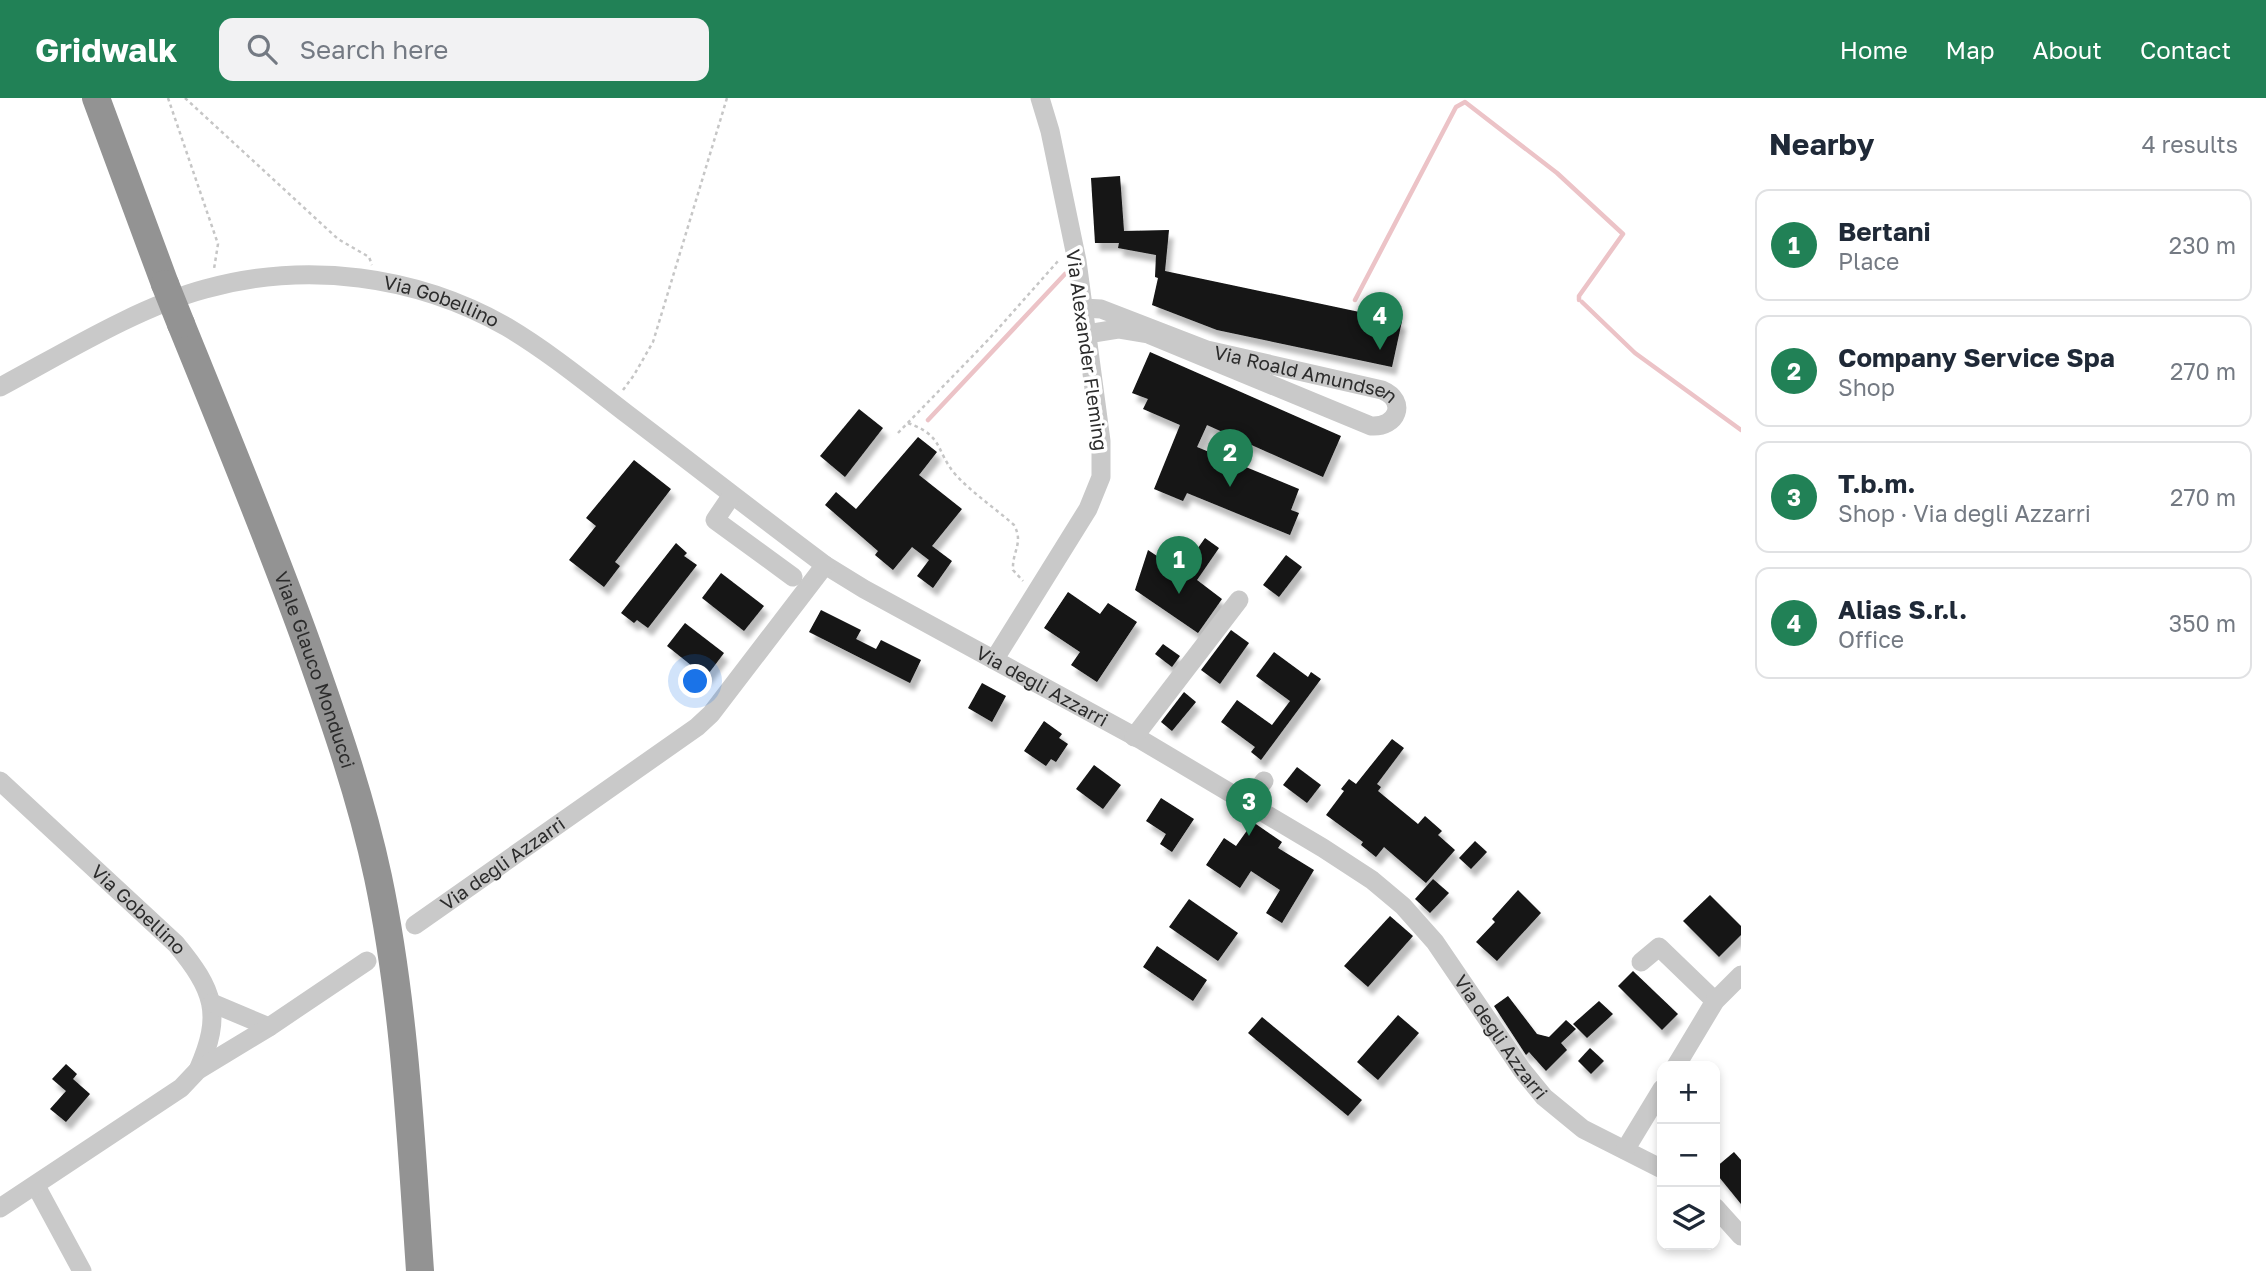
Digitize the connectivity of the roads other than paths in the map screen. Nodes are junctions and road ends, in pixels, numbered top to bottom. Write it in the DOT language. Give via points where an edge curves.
graph roads {
  1 [pos="96,98"];
  2 [pos="1040,98"];
  3 [pos="1083,308"];
  4 [pos="1087,334"];
  5 [pos="0,387"];
  6 [pos="732,495"];
  7 [pos="825,565"];
  8 [pos="793,577"];
  9 [pos="1239,600"];
  10 [pos="994,660"];
  11 [pos="1134,737"];
  12 [pos="0,781"];
  13 [pos="1264,781"];
  14 [pos="1248,803"];
  15 [pos="415,925"];
  16 [pos="367,961"];
  17 [pos="1641,962"];
  18 [pos="1741,975"];
  19 [pos="1715,1001"];
  20 [pos="212,1003"];
  21 [pos="269,1027"];
  22 [pos="1679,1061"];
  23 [pos="198,1070"];
  24 [pos="1657,1097"];
  25 [pos="1625,1150"];
  26 [pos="1657,1166"];
  27 [pos="36,1186"];
  28 [pos="0,1208"];
  29 [pos="1720,1213"];
  30 [pos="1741,1236"];
  31 [pos="82,1271"];
  32 [pos="420,1271"];
  1 -- 32 [label="highway, Viale Glauco Monducci, bridge" via="324,690 372,852 397,999"];
  2 -- 3 [label="street, Via Alexander Fleming"];
  3 -- 4 [label="street, Via Alexander Fleming"];
  3 -- 4 [label="street, Via Roald Amundsen" via="1101,309 1207,350 1382,390 1398,405 1388,423 1371,426 1148,334 1118,330"];
  4 -- 10 [label="street, Via Alexander Fleming" via="1101,441 1101,477 1088,509"];
  5 -- 6 [label="street, Via Gobellino" via="124,322 202,290 296,275 374,279 428,292 508,327"];
  6 -- 7 [label="street, Via Gobellino"];
  6 -- 8 [label="street" via="715,520"];
  7 -- 10 [label="street, Via degli Azzarri"];
  7 -- 15 [label="street, Via degli Azzarri" via="697,727"];
  9 -- 11 [label="street"];
  10 -- 11 [label="street, Via degli Azzarri"];
  11 -- 14 [label="street, Via degli Azzarri"];
  12 -- 20 [label="street, Via Gobellino" via="176,944 198,971"];
  13 -- 14 [label="street"];
  14 -- 25 [label="street, Via degli Azzarri" via="1372,880 1403,906 1452,964 1544,1097 1583,1129"];
  16 -- 21 [label="street"];
  17 -- 19 [label="street" via="1659,947"];
  18 -- 19 [label="street"];
  19 -- 22 [label="street"];
  20 -- 21 [label="street"];
  20 -- 23 [label="street, Via Gobellino" via="211,1038"];
  21 -- 23 [label="street"];
  23 -- 27 [label="street" via="181,1088"];
  24 -- 25 [label="street"];
  25 -- 26 [label="street, Via degli Azzarri"];
  27 -- 28 [label="street"];
  27 -- 31 [label="street"];
  29 -- 30 [label="street"];
}
